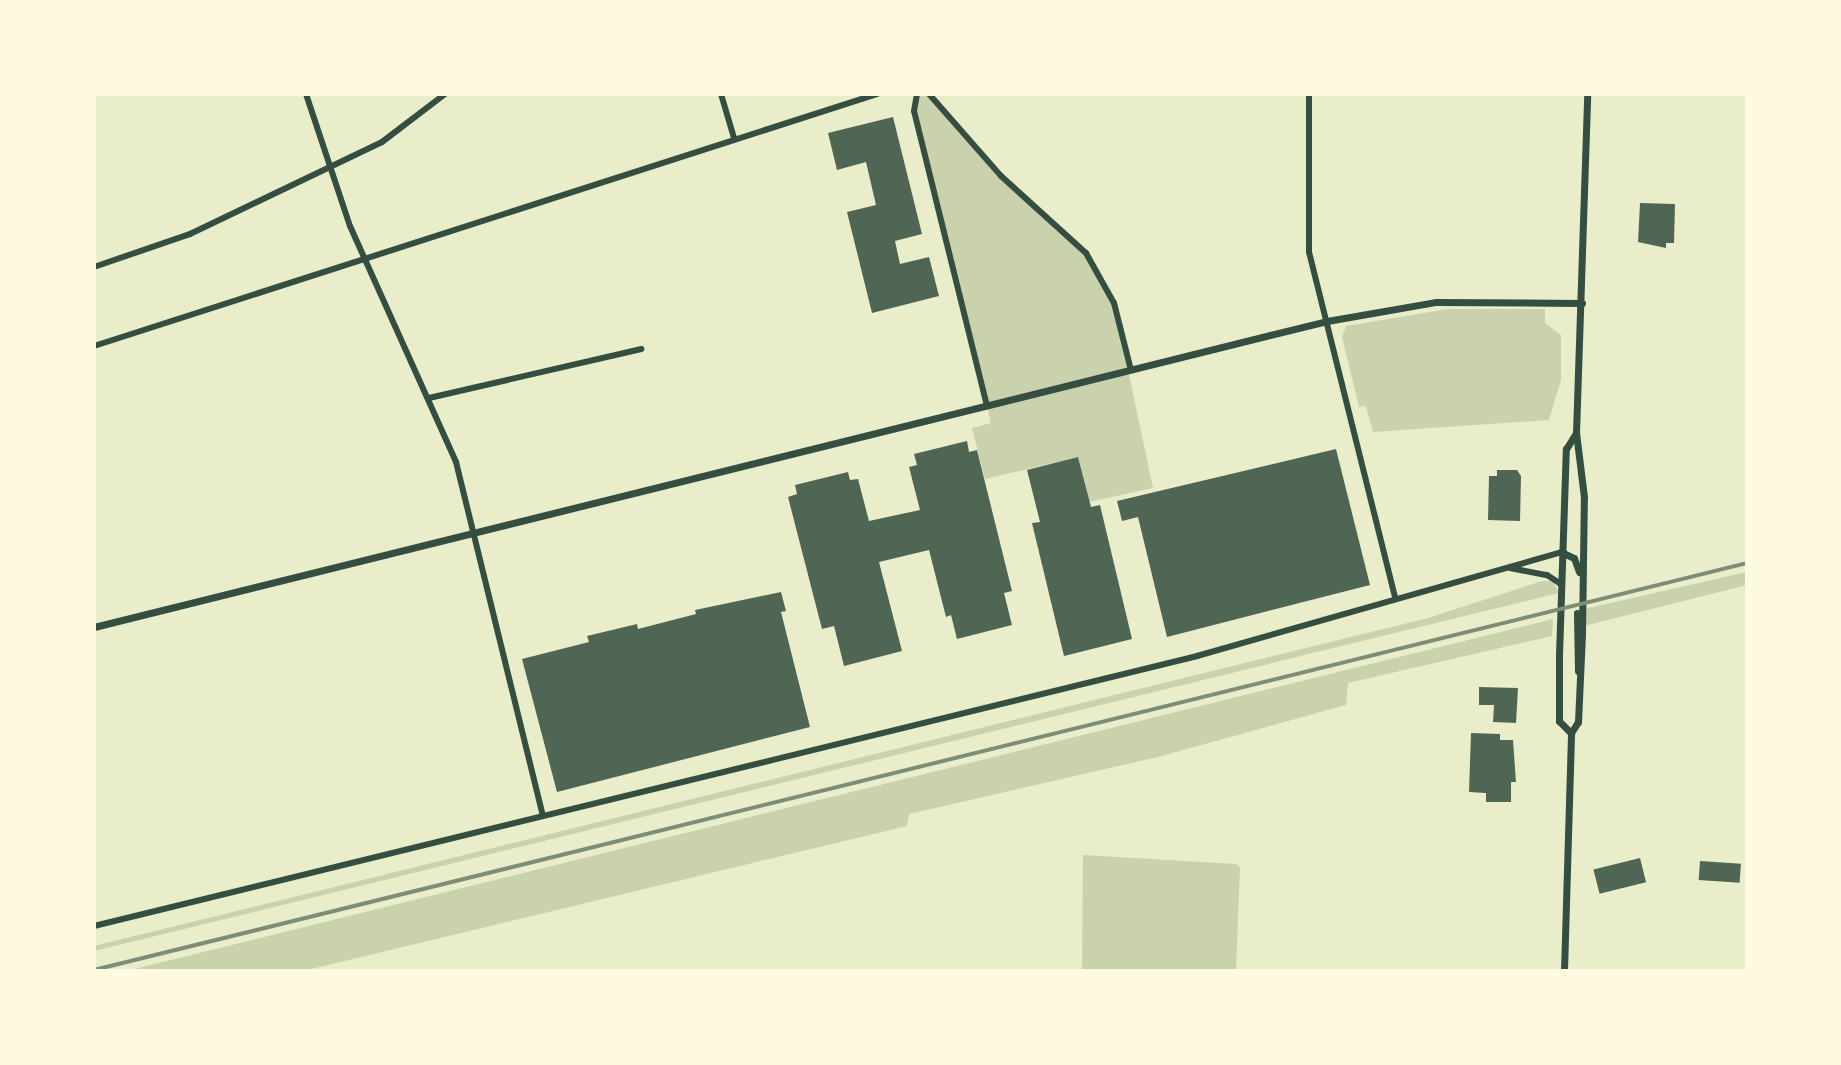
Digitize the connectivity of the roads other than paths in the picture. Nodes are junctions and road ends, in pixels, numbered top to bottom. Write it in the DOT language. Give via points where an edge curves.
graph roads {
  1 [pos="306,94"];
  2 [pos="445,94"];
  3 [pos="721,94"];
  4 [pos="877,94"];
  5 [pos="917,94"];
  6 [pos="929,94"];
  7 [pos="1309,94"];
  8 [pos="1587,94"];
  9 [pos="734,138"];
  10 [pos="331,164"];
  11 [pos="364,258"];
  12 [pos="94,267"];
  13 [pos="1582,303"];
  14 [pos="1327,321"];
  15 [pos="94,346"];
  16 [pos="641,349"];
  17 [pos="1131,370"];
  18 [pos="429,398"];
  19 [pos="987,405"];
  20 [pos="1576,433"];
  21 [pos="474,533"];
  22 [pos="1561,552"];
  23 [pos="1510,568"];
  24 [pos="1561,584"];
  25 [pos="1395,598"];
  26 [pos="94,627"];
  27 [pos="1580,674"];
  28 [pos="1571,733"];
  29 [pos="543,815"];
  30 [pos="94,916"];
  31 [pos="95,926"];
  32 [pos="1564,971"];
  1 -- 10 [label="street"];
  2 -- 10 [label="street" via="382,142"];
  3 -- 9 [label="street"];
  4 -- 9 [label="street"];
  5 -- 19 [label="street" via="914,111"];
  6 -- 17 [label="street" via="1001,176 1086,253 1114,303"];
  7 -- 14 [label="street" via="1306,222"];
  8 -- 13 [label="street"];
  9 -- 11 [label="street"];
  10 -- 11 [label="street"];
  10 -- 12 [label="street" via="190,234"];
  11 -- 15 [label="street"];
  11 -- 18 [label="street"];
  13 -- 14 [label="street" via="1436,302"];
  13 -- 20 [label="street"];
  14 -- 17 [label="street"];
  14 -- 25 [label="street"];
  16 -- 18 [label="street"];
  17 -- 19 [label="street"];
  18 -- 21 [label="street" via="456,462"];
  19 -- 21 [label="street"];
  20 -- 22 [label="street" via="1566,449"];
  20 -- 27 [label="street" via="1584,497"];
  21 -- 26 [label="street"];
  21 -- 29 [label="street"];
  22 -- 23 [label="street"];
  22 -- 24 [label="street"];
  22 -- 27 [label="street" via="1578,565 1575,655"];
  23 -- 24 [label="street" via="1547,575"];
  23 -- 25 [label="street"];
  24 -- 28 [label="street" via="1559,721"];
  25 -- 29 [label="street" via="1197,656"];
  27 -- 28 [label="street" via="1578,722"];
  28 -- 32 [label="street"];
  29 -- 31 [label="street"];
  30 -- 31 [label="street"];
}
